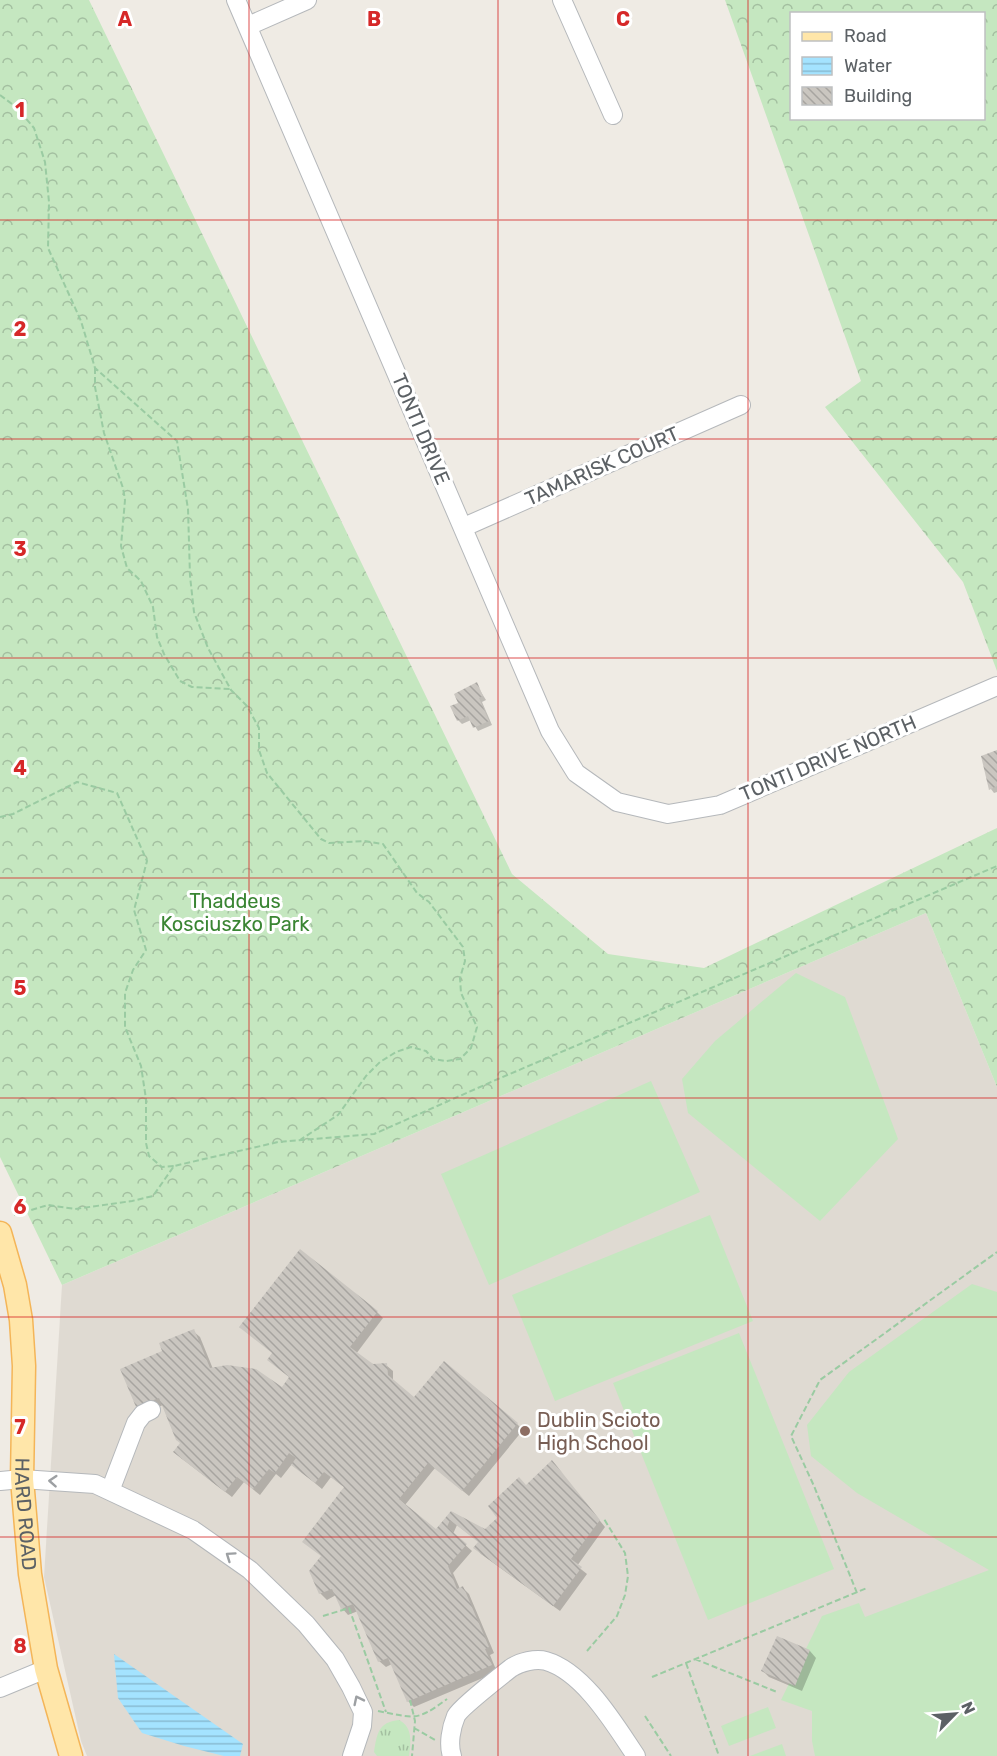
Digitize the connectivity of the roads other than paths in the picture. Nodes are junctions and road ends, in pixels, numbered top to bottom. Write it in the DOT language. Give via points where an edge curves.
graph roads {
  1 [pos="236,0"];
  2 [pos="307,0"];
  3 [pos="562,0"];
  4 [pos="248,26"];
  5 [pos="613,115"];
  6 [pos="741,405"];
  7 [pos="464,527"];
  8 [pos="997,686"];
  9 [pos="656,811"];
  10 [pos="0,1233"];
  11 [pos="152,1410"];
  12 [pos="11,1480"];
  13 [pos="110,1491"];
  14 [pos="46,1669"];
  15 [pos="0,1688"];
  16 [pos="451,1753"];
  17 [pos="71,1756"];
  18 [pos="352,1756"];
  19 [pos="636,1756"];
  1 -- 4 [label="street, TONTI DRIVE"];
  2 -- 4 [label="street"];
  3 -- 5 [label="street"];
  4 -- 7 [label="street, TONTI DRIVE"];
  6 -- 7 [label="street, TAMARISK COURT"];
  7 -- 9 [label="street, TONTI DRIVE" via="550,731 576,773 617,802"];
  8 -- 9 [label="street, TONTI DRIVE NORTH" via="720,805 668,814"];
  10 -- 12 [label="main road, HARD ROAD" via="15,1285 24,1366"];
  11 -- 13 [label="street" via="142,1414 136,1423"];
  13 -- 12 [label="street, one-way" via="95,1485"];
  12 -- 14 [label="main road, HARD ROAD"];
  18 -- 13 [label="street, one-way" via="363,1712 335,1659 306,1624 250,1570 193,1530"];
  14 -- 15 [label="street"];
  14 -- 17 [label="main road, HARD ROAD"];
  16 -- 19 [label="street" via="457,1713 512,1668 544,1660 576,1679"];
}
